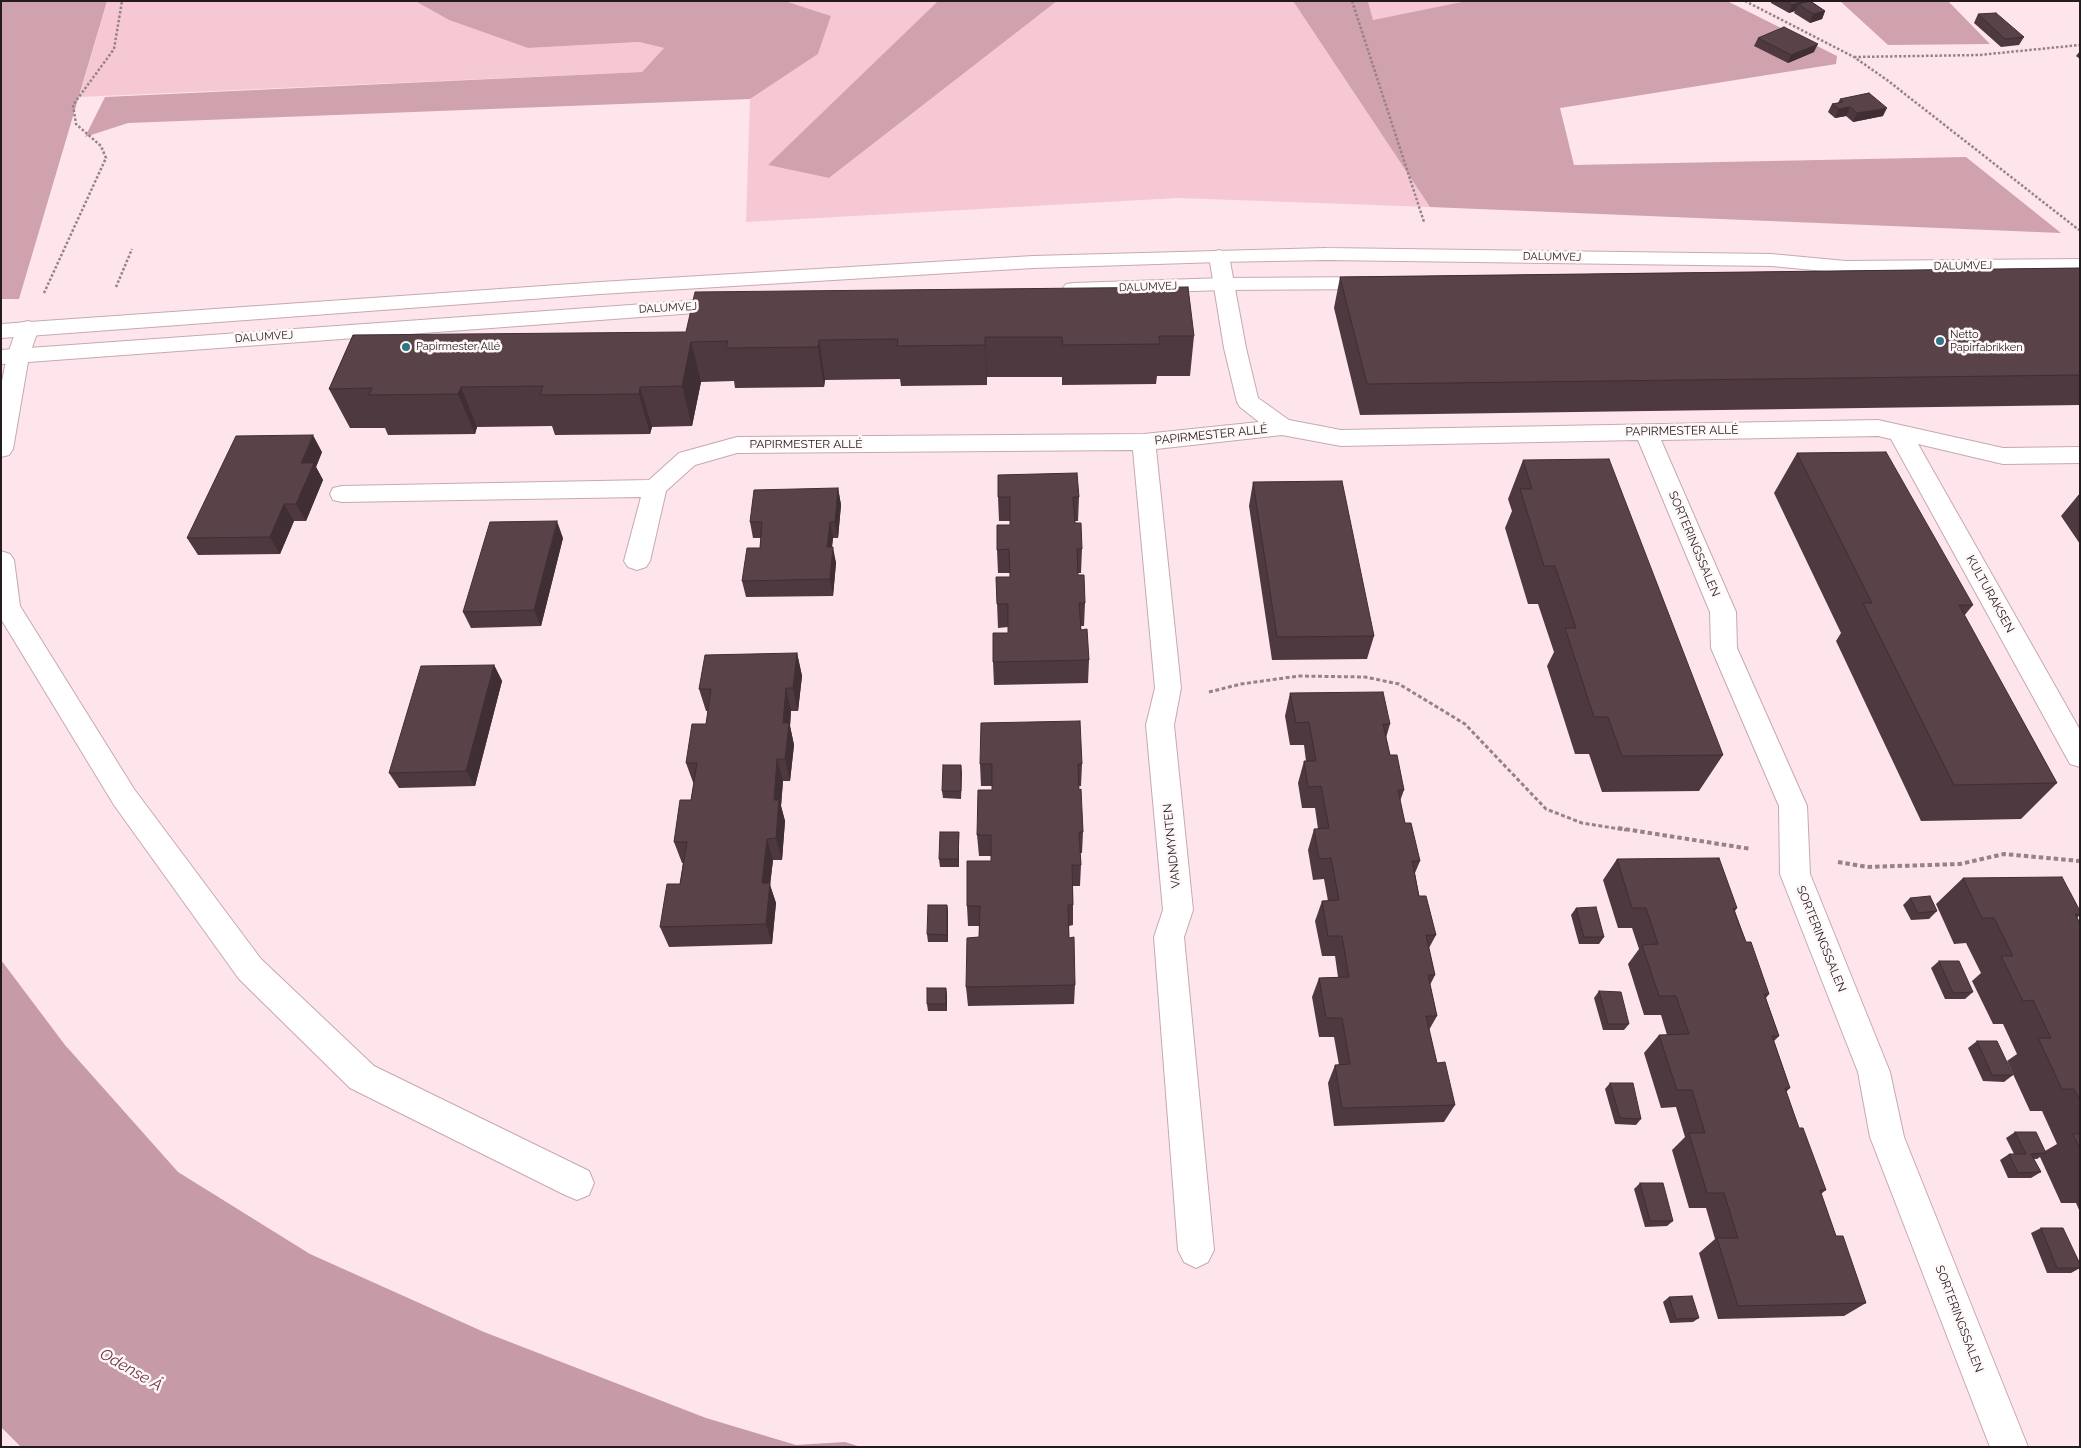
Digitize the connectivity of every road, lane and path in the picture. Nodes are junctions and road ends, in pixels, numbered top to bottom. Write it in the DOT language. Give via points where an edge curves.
graph roads {
  1 [pos="122,1"];
  2 [pos="1352,1"];
  3 [pos="1745,1"];
  4 [pos="2080,45"];
  5 [pos="1854,57"];
  6 [pos="2080,230"];
  7 [pos="1219,256"];
  8 [pos="1434,256"];
  9 [pos="2080,264"];
  10 [pos="1846,267"];
  11 [pos="1775,280"];
  12 [pos="1391,283"];
  13 [pos="1224,284"];
  14 [pos="1054,290"];
  15 [pos="752,304"];
  16 [pos="28,328"];
  17 [pos="1,331"];
  18 [pos="10,357"];
  19 [pos="1282,426"];
  20 [pos="1646,431"];
  21 [pos="1900,433"];
  22 [pos="1144,442"];
  23 [pos="1,449"];
  24 [pos="2080,455"];
  25 [pos="655,488"];
  26 [pos="342,494"];
  27 [pos="1,560"];
  28 [pos="637,561"];
  29 [pos="1166,698"];
  30 [pos="2080,756"];
  31 [pos="1794,855"];
  32 [pos="2080,861"];
  33 [pos="577,1183"];
  34 [pos="1196,1250"];
  35 [pos="2009,1447"];
  1 -- 16 [label="path" via="114,49 73,105 76,124 101,146 106,158"];
  2 -- 8 [label="path"];
  3 -- 5 [label="path"];
  4 -- 5 [label="path" via="1979,55"];
  5 -- 6 [label="path"];
  7 -- 8 [label="street, DALUMVEJ"];
  7 -- 13 [label="street, PAPIRMESTER ALLÉ"];
  7 -- 16 [label="street, DALUMVEJ" via="1033,262 600,288"];
  8 -- 10 [label="street, DALUMVEJ" via="1771,260"];
  9 -- 10 [label="street, DALUMVEJ"];
  10 -- 11 [label="street, DALUMVEJ"];
  12 -- 13 [label="street, DALUMVEJ"];
  13 -- 14 [label="street, DALUMVEJ"];
  13 -- 19 [label="street, PAPIRMESTER ALLÉ" via="1248,402"];
  15 -- 18 [label="street, DALUMVEJ"];
  16 -- 17 [label="street, DALUMVEJ"];
  16 -- 18 [label="street"];
  18 -- 23 [label="street"];
  19 -- 20 [label="street, PAPIRMESTER ALLÉ" via="1341,438"];
  19 -- 22 [label="street, PAPIRMESTER ALLÉ"];
  20 -- 21 [label="street, PAPIRMESTER ALLÉ" via="1878,428"];
  20 -- 31 [label="street, SORTERINGSSALEN" via="1723,612 1724,648 1793,806"];
  21 -- 24 [label="street, PAPIRMESTER ALLÉ" via="2004,456"];
  21 -- 30 [label="street, KULTURAKSEN"];
  22 -- 25 [label="street, PAPIRMESTER ALLÉ" via="737,445 688,459"];
  22 -- 29 [label="street, VANDMYNTEN" via="1168,688"];
  25 -- 26 [label="street"];
  25 -- 28 [label="street"];
  27 -- 33 [label="street" via="7,607 124,797 250,969 362,1077"];
  29 -- 31 [label="path" via="1189,697 1241,684 1299,676 1364,677 1398,684 1465,724 1546,809 1582,823"];
  29 -- 34 [label="street, VANDMYNTEN" via="1160,725 1178,910 1169,937"];
  31 -- 32 [label="path" via="1867,867 1960,864 2004,854"];
  31 -- 35 [label="street, SORTERINGSSALEN" via="1795,874 1874,1072 1887,1137"];
}
